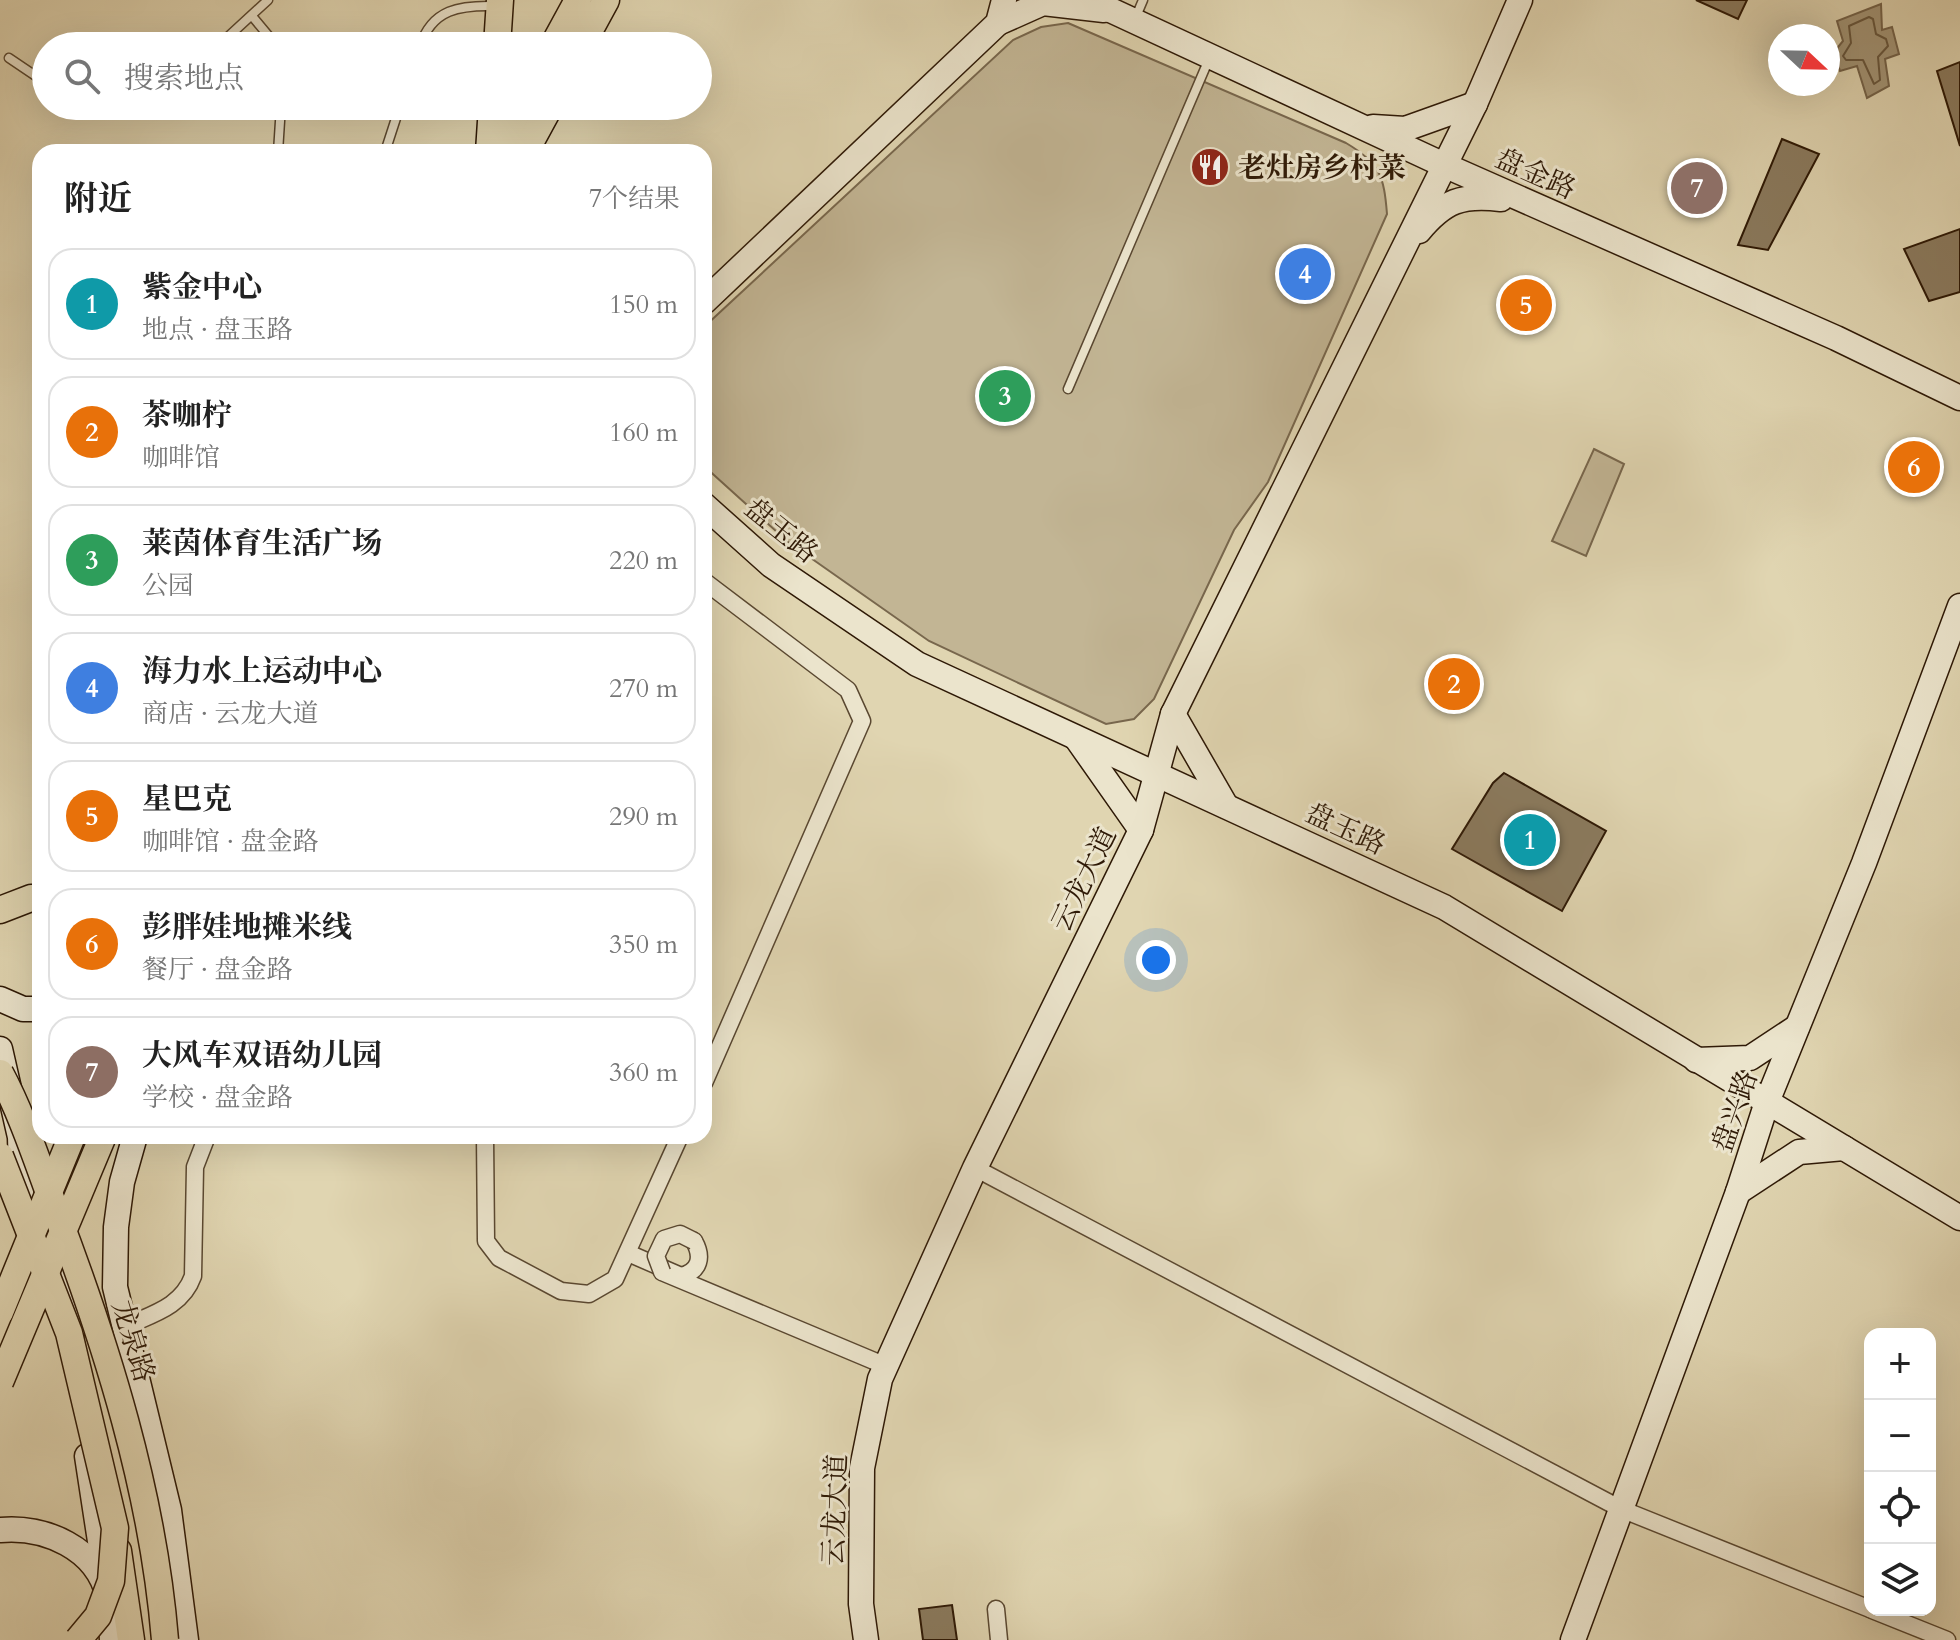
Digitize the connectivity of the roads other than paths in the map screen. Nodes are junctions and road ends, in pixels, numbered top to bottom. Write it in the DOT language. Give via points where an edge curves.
graph roads {
  1 [pos="268,0"];
  2 [pos="578,0"];
  3 [pos="606,0"];
  4 [pos="1143,0"];
  5 [pos="1520,0"];
  6 [pos="500,3"];
  7 [pos="1096,5"];
  8 [pos="1001,12"];
  9 [pos="252,16"];
  10 [pos="1133,23"];
  11 [pos="234,32"];
  12 [pos="265,32"];
  13 [pos="427,32"];
  14 [pos="498,32"];
  15 [pos="561,32"];
  16 [pos="589,32"];
  17 [pos="9,58"];
  18 [pos="1210,58"];
  19 [pos="32,74"];
  20 [pos="1475,104"];
  21 [pos="280,120"];
  22 [pos="395,120"];
  23 [pos="491,120"];
  24 [pos="514,120"];
  25 [pos="542,120"];
  26 [pos="1358,126"];
  27 [pos="279,144"];
  28 [pos="388,144"];
  29 [pos="490,144"];
  30 [pos="501,144"];
  31 [pos="529,144"];
  32 [pos="1444,165"];
  33 [pos="1531,204"];
  34 [pos="1401,253"];
  35 [pos="712,294"];
  36 [pos="1068,389"];
  37 [pos="1960,398"];
  38 [pos="712,512"];
  39 [pos="712,587"];
  40 [pos="1960,606"];
  41 [pos="1173,714"];
  42 [pos="1075,737"];
  43 [pos="1156,774"];
  44 [pos="1226,806"];
  45 [pos="1141,830"];
  46 [pos="32,898"];
  47 [pos="0,910"];
  48 [pos="0,999"];
  49 [pos="32,1009"];
  50 [pos="1797,1027"];
  51 [pos="0,1049"];
  52 [pos="1696,1060"];
  53 [pos="712,1065"];
  54 [pos="0,1073"];
  55 [pos="1767,1102"];
  56 [pos="69,1144"];
  57 [pos="84,1144"];
  58 [pos="100,1144"];
  59 [pos="133,1144"];
  60 [pos="204,1144"];
  61 [pos="485,1144"];
  62 [pos="676,1144"];
  63 [pos="1844,1148"];
  64 [pos="0,1156"];
  65 [pos="975,1168"];
  66 [pos="1738,1192"];
  67 [pos="1960,1218"];
  68 [pos="628,1253"];
  69 [pos="0,1312"];
  70 [pos="124,1327"];
  71 [pos="886,1366"];
  72 [pos="0,1385"];
  73 [pos="1621,1509"];
  74 [pos="115,1528"];
  75 [pos="0,1530"];
  76 [pos="108,1595"];
  77 [pos="1864,1607"];
  78 [pos="996,1609"];
  79 [pos="1886,1616"];
  80 [pos="78,1640"];
  81 [pos="112,1640"];
  82 [pos="131,1640"];
  83 [pos="165,1640"];
  84 [pos="186,1640"];
  85 [pos="866,1640"];
  86 [pos="999,1640"];
  87 [pos="1573,1640"];
  88 [pos="1947,1640"];
  1 -- 9 [label="lane"];
  2 -- 15 [label="main road"];
  3 -- 16 [label="main road"];
  4 -- 10 [label="lane"];
  5 -- 20 [label="street, 云龙大道"];
  6 -- 13 [label="lane" via="462,5 436,16"];
  6 -- 14 [label="main road"];
  7 -- 8 [label="street, 盘金路" via="1043,3"];
  7 -- 10 [label="street, 盘金路"];
  8 -- 35 [label="street"];
  9 -- 11 [label="lane"];
  9 -- 12 [label="lane"];
  10 -- 18 [label="street, 盘金路"];
  17 -- 19 [label="lane"];
  18 -- 26 [label="street, 盘金路"];
  18 -- 36 [label="lane"];
  20 -- 26 [label="street" via="1405,129"];
  20 -- 32 [label="street, 云龙大道"];
  21 -- 27 [label="lane"];
  22 -- 28 [label="lane"];
  23 -- 29 [label="main road"];
  24 -- 30 [label="main road"];
  25 -- 31 [label="main road"];
  26 -- 32 [label="street, 盘金路"];
  32 -- 33 [label="street, 盘金路"];
  32 -- 34 [label="street, 云龙大道"];
  33 -- 34 [label="street" via="1473,195 1437,209"];
  33 -- 37 [label="street, 盘金路"];
  34 -- 41 [label="street, 云龙大道"];
  38 -- 42 [label="street, 盘玉路" via="771,565 917,664"];
  39 -- 53 [label="street" via="848,690 862,721"];
  40 -- 50 [label="street, 盘兴路"];
  41 -- 43 [label="street, 云龙大道"];
  41 -- 44 [label="street"];
  42 -- 43 [label="street, 盘玉路"];
  42 -- 45 [label="street"];
  43 -- 44 [label="street, 盘玉路"];
  43 -- 45 [label="street, 云龙大道"];
  44 -- 52 [label="street, 盘玉路" via="1444,907"];
  45 -- 65 [label="street, 云龙大道"];
  46 -- 47 [label="main road"];
  48 -- 49 [label="street"];
  50 -- 52 [label="street" via="1750,1058"];
  50 -- 55 [label="street, 盘兴路"];
  51 -- 72 [label="street" via="20,1137 23,1233"];
  52 -- 55 [label="street, 盘玉路"];
  54 -- 83 [label="main road, 龙泉路, bridge" via="85,1289 123,1415 147,1519"];
  55 -- 63 [label="street, 盘玉路"];
  55 -- 66 [label="street, 盘兴路"];
  56 -- 69 [label="main road, bridge"];
  57 -- 76 [label="street" via="71,1231 71,1318"];
  58 -- 72 [label="main road, bridge"];
  59 -- 70 [label="street" via="116,1227 115,1287"];
  60 -- 70 [label="street" via="195,1167 193,1276 188,1291 174,1304"];
  61 -- 68 [label="street" via="486,1241 499,1258 561,1291 589,1294 615,1279"];
  62 -- 68 [label="street"];
  63 -- 66 [label="street" via="1799,1152"];
  63 -- 67 [label="street, 盘玉路"];
  64 -- 74 [label="main road, bridge" via="69,1333"];
  65 -- 71 [label="street, 云龙大道"];
  65 -- 73 [label="street"];
  66 -- 73 [label="street, 盘兴路"];
  68 -- 71 [label="street, bridge" via="681,1276 695,1270 701,1255 694,1241 680,1234 664,1239 656,1256 662,1272"];
  70 -- 84 [label="street" via="169,1510"];
  71 -- 85 [label="street, 云龙大道" via="862,1468 861,1604"];
  73 -- 77 [label="street"];
  73 -- 87 [label="street, 盘兴路"];
  74 -- 80 [label="main road, bridge" via="111,1581 98,1616"];
  74 -- 82 [label="main road, bridge"];
  75 -- 76 [label="street" via="23,1528 51,1535 95,1567"];
  76 -- 81 [label="street"];
  78 -- 86 [label="street"];
  79 -- 88 [label="street"];
}
